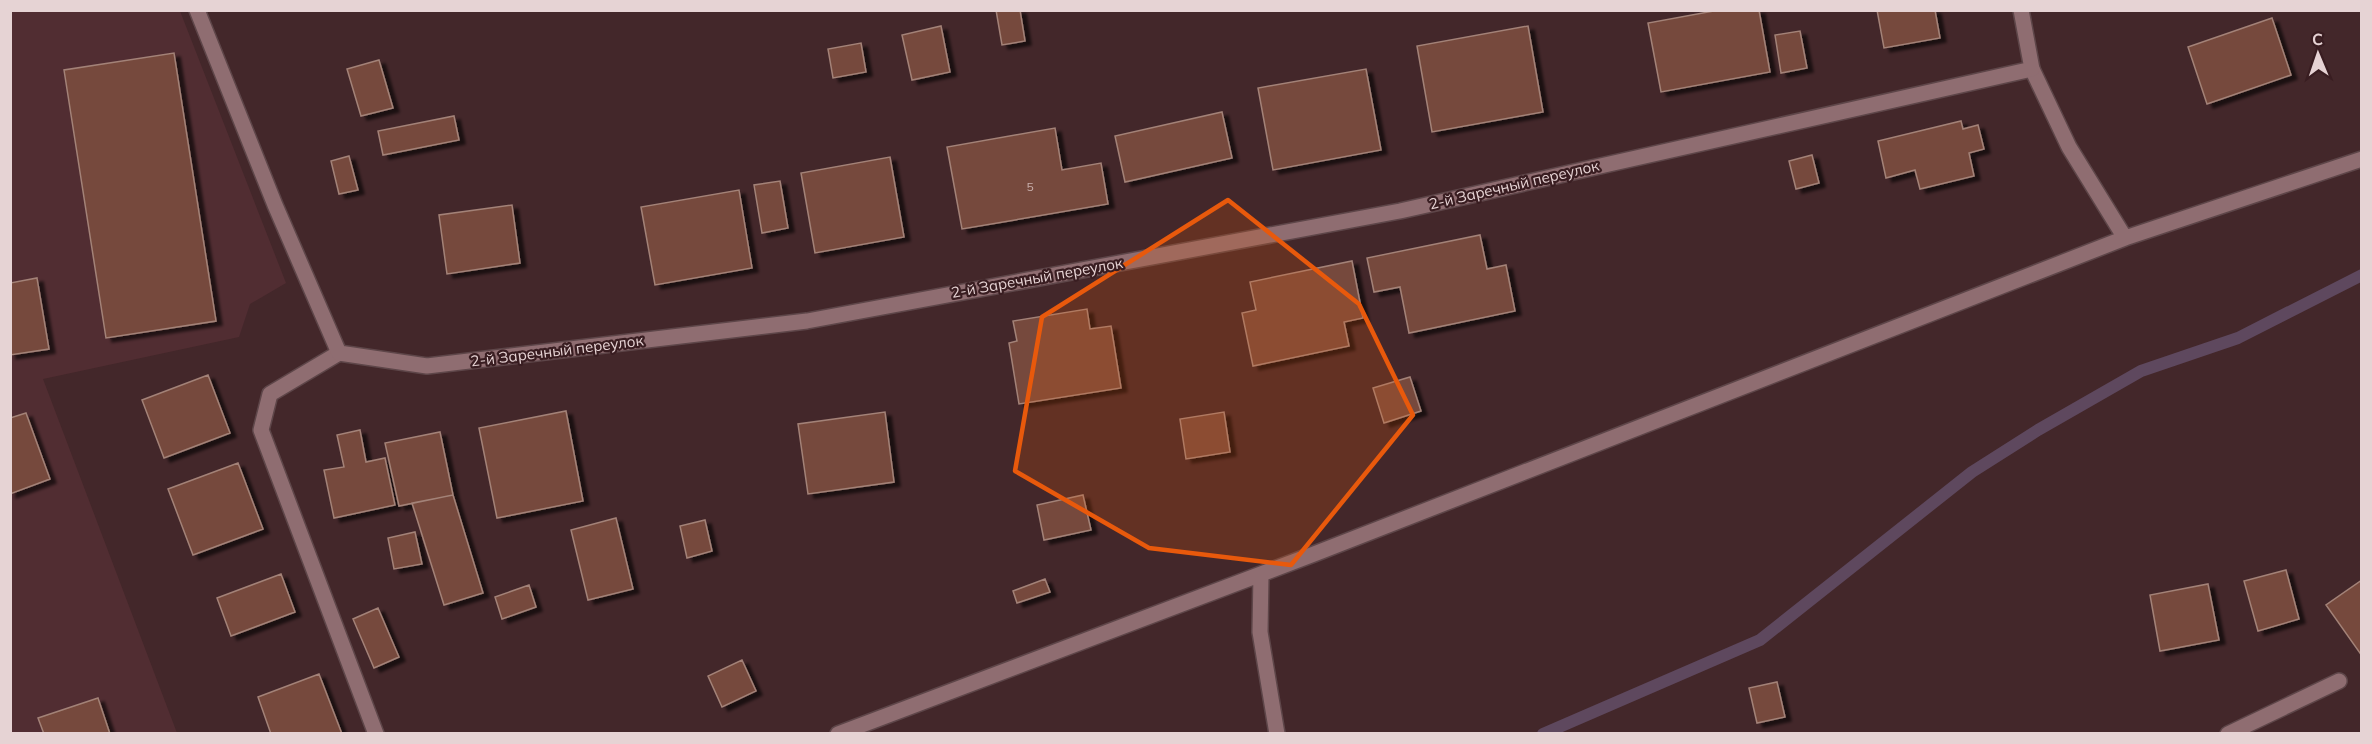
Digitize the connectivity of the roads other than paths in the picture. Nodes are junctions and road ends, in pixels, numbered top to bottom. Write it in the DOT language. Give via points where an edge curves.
graph roads {
  1 [pos="197,10"];
  2 [pos="2021,10"];
  3 [pos="2032,69"];
  4 [pos="2361,159"];
  5 [pos="2125,238"];
  6 [pos="339,353"];
  7 [pos="1261,574"];
  8 [pos="2339,681"];
  9 [pos="376,734"];
  10 [pos="838,734"];
  11 [pos="1277,734"];
  12 [pos="2228,734"];
  1 -- 6 [label="street" via="274,205"];
  2 -- 3 [label="street"];
  3 -- 5 [label="street" via="2069,147"];
  3 -- 6 [label="street, 2-й Заречный переулок" via="1400,211 807,321 427,366"];
  4 -- 5 [label="street"];
  5 -- 7 [label="street"];
  6 -- 9 [label="street" via="270,394 261,430"];
  7 -- 10 [label="street"];
  7 -- 11 [label="street" via="1260,632"];
  8 -- 12 [label="street"];
}
